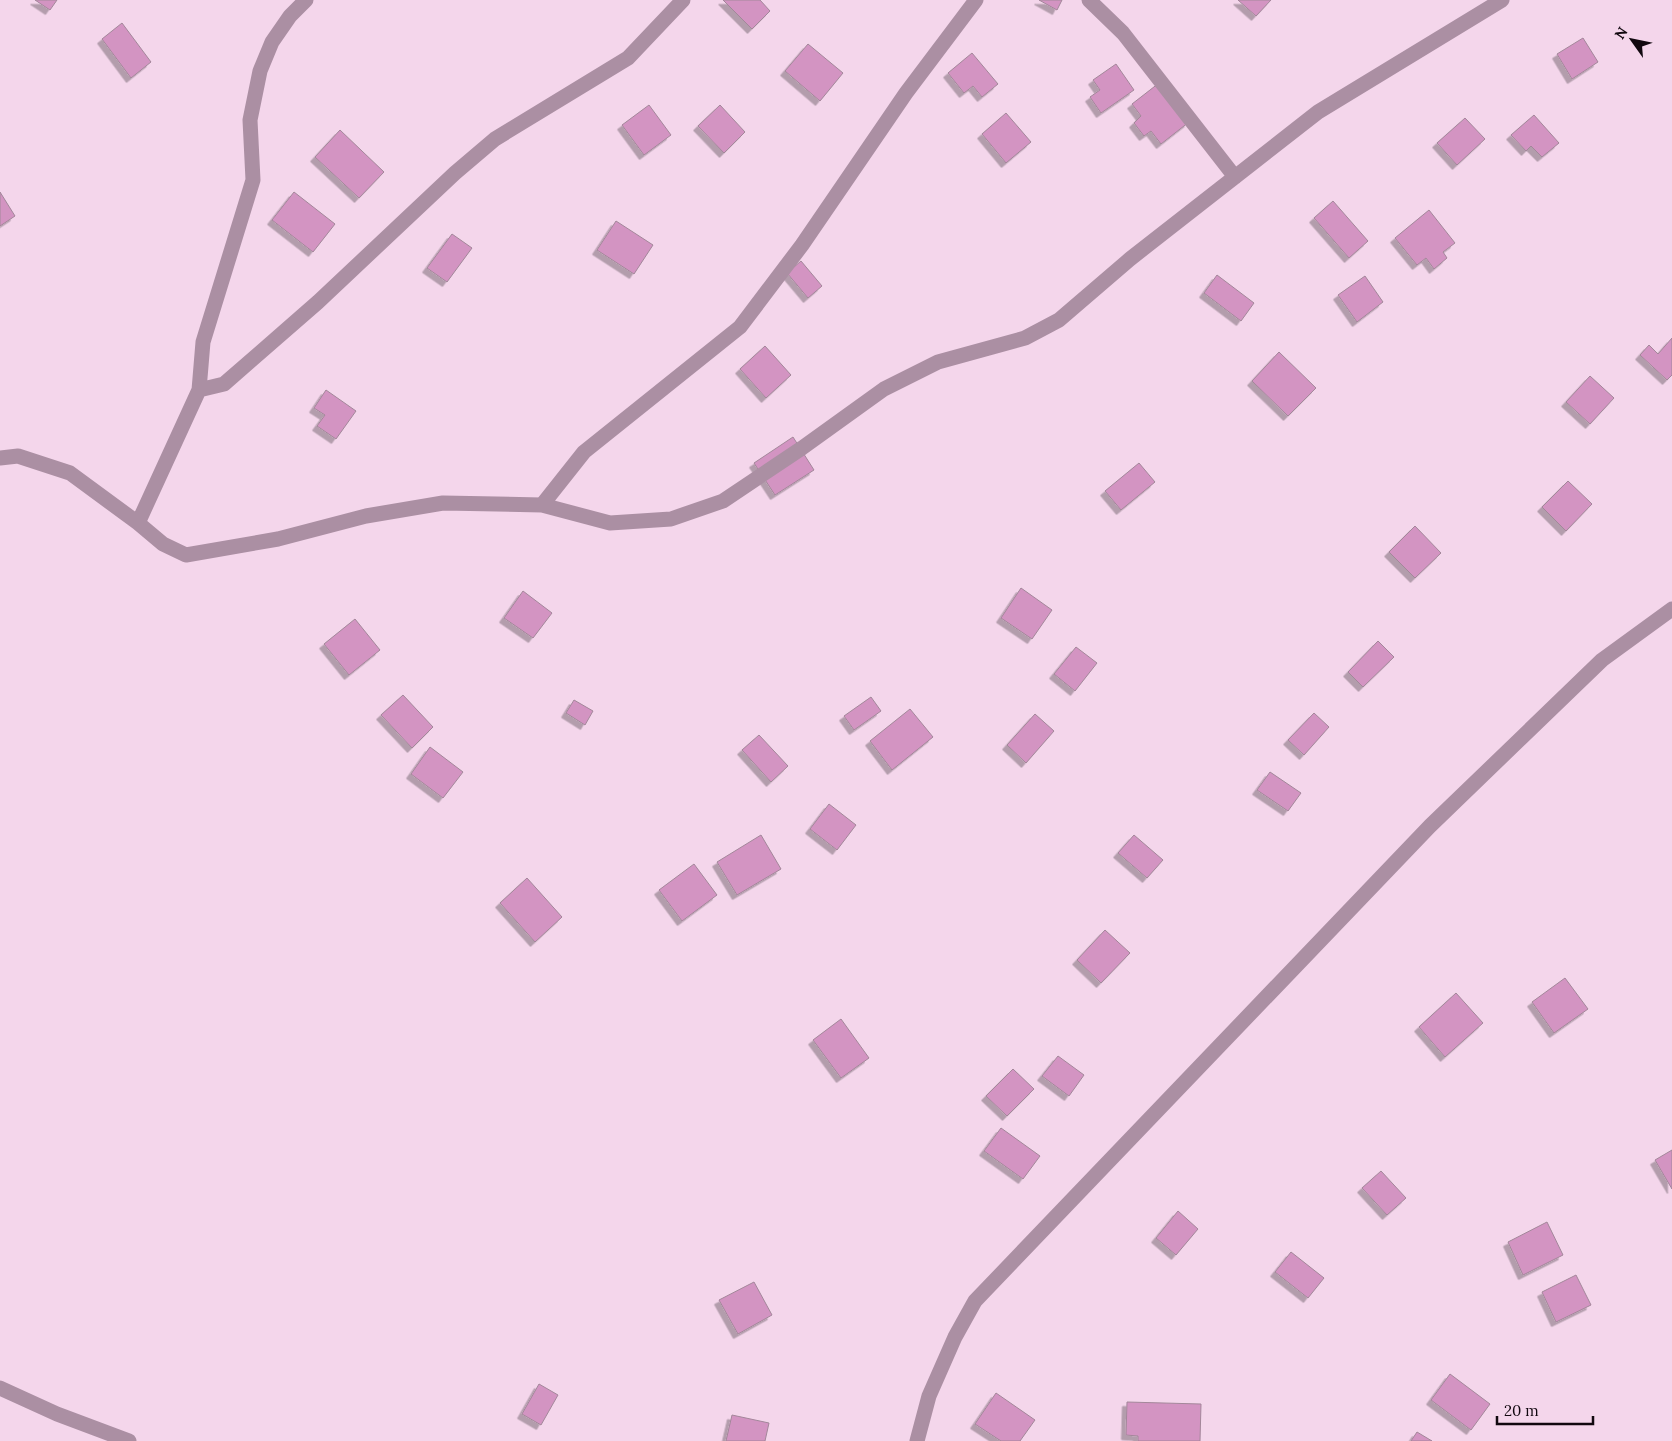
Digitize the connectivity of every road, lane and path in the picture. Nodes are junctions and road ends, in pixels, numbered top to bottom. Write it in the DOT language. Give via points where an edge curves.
graph roads {
  1 [pos="306,0"];
  2 [pos="683,0"];
  3 [pos="976,0"];
  4 [pos="1088,0"];
  5 [pos="1502,0"];
  6 [pos="1235,177"];
  7 [pos="199,390"];
  8 [pos="0,458"];
  9 [pos="542,506"];
  10 [pos="138,523"];
  11 [pos="1672,609"];
  12 [pos="0,1388"];
  13 [pos="129,1441"];
  14 [pos="917,1441"];
  1 -- 7 [label="street" via="272,42 260,71 250,120 253,180 203,342"];
  2 -- 7 [label="street" via="628,58 495,139 224,384"];
  3 -- 9 [label="street" via="740,327 584,452"];
  4 -- 6 [label="street" via="1122,33"];
  5 -- 6 [label="street" via="1318,112"];
  6 -- 9 [label="street" via="1130,259 1059,320 1025,338 938,362 884,389 723,500 671,519 610,523"];
  7 -- 10 [label="street"];
  8 -- 10 [label="street" via="18,456 70,473"];
  9 -- 10 [label="street" via="443,503 366,516 278,539 186,555 163,544"];
  11 -- 14 [label="street" via="1602,660 1430,826 975,1301 929,1396"];
  12 -- 13 [label="street"];
}
